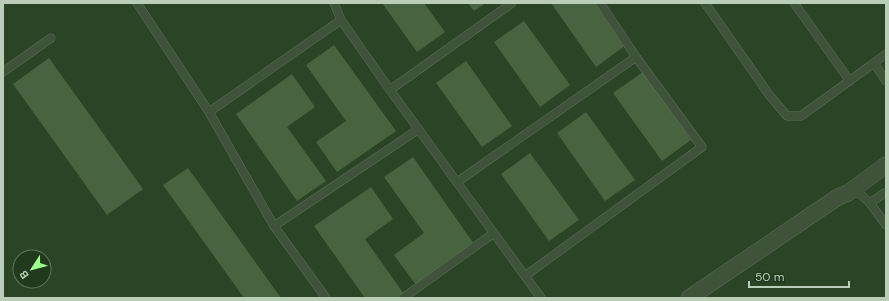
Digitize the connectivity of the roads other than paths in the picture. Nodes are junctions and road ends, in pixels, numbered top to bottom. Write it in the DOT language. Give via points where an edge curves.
graph roads {
  1 [pos="137,3"];
  2 [pos="334,3"];
  3 [pos="512,3"];
  4 [pos="600,3"];
  5 [pos="705,3"];
  6 [pos="794,3"];
  7 [pos="342,20"];
  8 [pos="51,38"];
  9 [pos="886,54"];
  10 [pos="636,57"];
  11 [pos="874,63"];
  12 [pos="3,72"];
  13 [pos="850,81"];
  14 [pos="886,81"];
  15 [pos="390,90"];
  16 [pos="210,112"];
  17 [pos="419,129"];
  18 [pos="886,165"];
  19 [pos="457,182"];
  20 [pos="886,192"];
  21 [pos="848,193"];
  22 [pos="870,203"];
  23 [pos="886,225"];
  24 [pos="274,226"];
  25 [pos="494,233"];
  26 [pos="525,276"];
  27 [pos="326,298"];
  28 [pos="403,298"];
  29 [pos="541,298"];
  30 [pos="689,298"];
  1 -- 16 [label="lane"];
  2 -- 7 [label="lane"];
  3 -- 15 [label="lane"];
  4 -- 10 [label="lane"];
  5 -- 13 [label="lane" via="770,96 787,116 801,116"];
  6 -- 13 [label="lane"];
  7 -- 15 [label="lane"];
  7 -- 16 [label="lane"];
  8 -- 12 [label="lane"];
  9 -- 11 [label="lane"];
  10 -- 19 [label="lane"];
  10 -- 26 [label="lane" via="702,147"];
  11 -- 13 [label="lane"];
  11 -- 14 [label="lane"];
  15 -- 17 [label="lane"];
  16 -- 24 [label="lane"];
  17 -- 19 [label="lane"];
  17 -- 24 [label="lane"];
  18 -- 21 [label="street"];
  19 -- 25 [label="lane"];
  20 -- 22 [label="lane"];
  21 -- 22 [label="lane" via="859,193"];
  21 -- 30 [label="street"];
  22 -- 23 [label="lane"];
  24 -- 27 [label="lane"];
  25 -- 26 [label="lane"];
  25 -- 28 [label="lane"];
  26 -- 29 [label="lane"];
}
